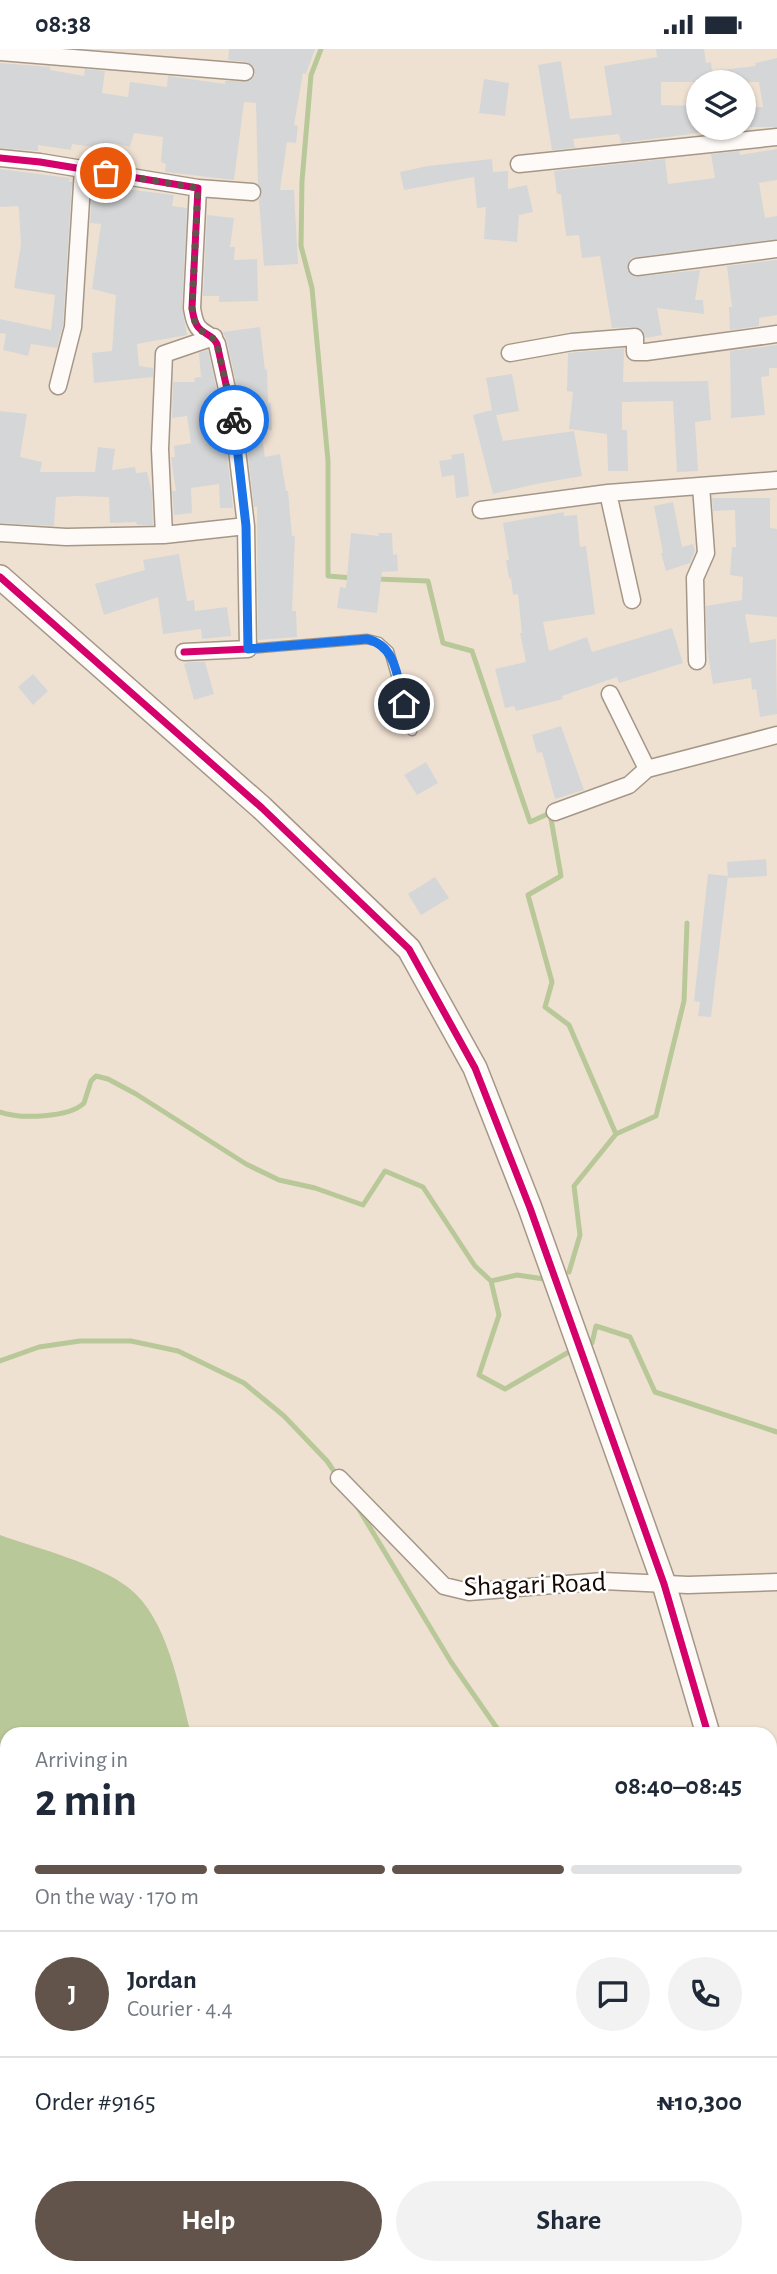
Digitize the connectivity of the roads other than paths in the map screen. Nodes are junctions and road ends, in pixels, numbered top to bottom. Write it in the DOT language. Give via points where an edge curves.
graph roads {
  1 [pos="0,52"];
  2 [pos="245,72"];
  3 [pos="777,137"];
  4 [pos="0,158"];
  5 [pos="519,164"];
  6 [pos="83,169"];
  7 [pos="198,188"];
  8 [pos="252,192"];
  9 [pos="777,249"];
  10 [pos="637,267"];
  11 [pos="777,334"];
  12 [pos="214,337"];
  13 [pos="510,352"];
  14 [pos="58,386"];
  15 [pos="777,480"];
  16 [pos="701,486"];
  17 [pos="608,492"];
  18 [pos="481,510"];
  19 [pos="246,526"];
  20 [pos="0,533"];
  21 [pos="164,535"];
  22 [pos="0,577"];
  23 [pos="632,600"];
  24 [pos="248,649"];
  25 [pos="184,652"];
  26 [pos="697,661"];
  27 [pos="610,694"];
  28 [pos="412,731"];
  29 [pos="777,735"];
  30 [pos="647,769"];
  31 [pos="555,812"];
  32 [pos="339,1478"];
  33 [pos="777,1581"];
  34 [pos="664,1584"];
  35 [pos="706,1727"];
  1 -- 2 [label="street"];
  3 -- 5 [label="street"];
  4 -- 6 [label="street"];
  6 -- 7 [label="street"];
  6 -- 14 [label="street" via="74,327"];
  7 -- 8 [label="street"];
  7 -- 12 [label="street" via="192,308 196,325"];
  9 -- 10 [label="street"];
  11 -- 13 [label="street" via="646,352 635,352 635,337"];
  12 -- 19 [label="street" via="233,416"];
  12 -- 21 [label="street" via="164,354 160,449"];
  15 -- 16 [label="street"];
  16 -- 17 [label="street"];
  16 -- 26 [label="street" via="706,553 695,578"];
  17 -- 18 [label="street"];
  17 -- 23 [label="street"];
  19 -- 21 [label="street"];
  19 -- 24 [label="street"];
  20 -- 21 [label="street"];
  22 -- 34 [label="street" via="261,808 409,949 475,1068"];
  24 -- 25 [label="street"];
  24 -- 28 [label="lane" via="367,639 379,642 389,651"];
  27 -- 30 [label="street"];
  29 -- 30 [label="street"];
  30 -- 31 [label="street" via="629,785"];
  32 -- 34 [label="street, Shagari Road" via="444,1586 469,1592 603,1581"];
  33 -- 34 [label="street, Shagari Road"];
  34 -- 35 [label="street"];
}
